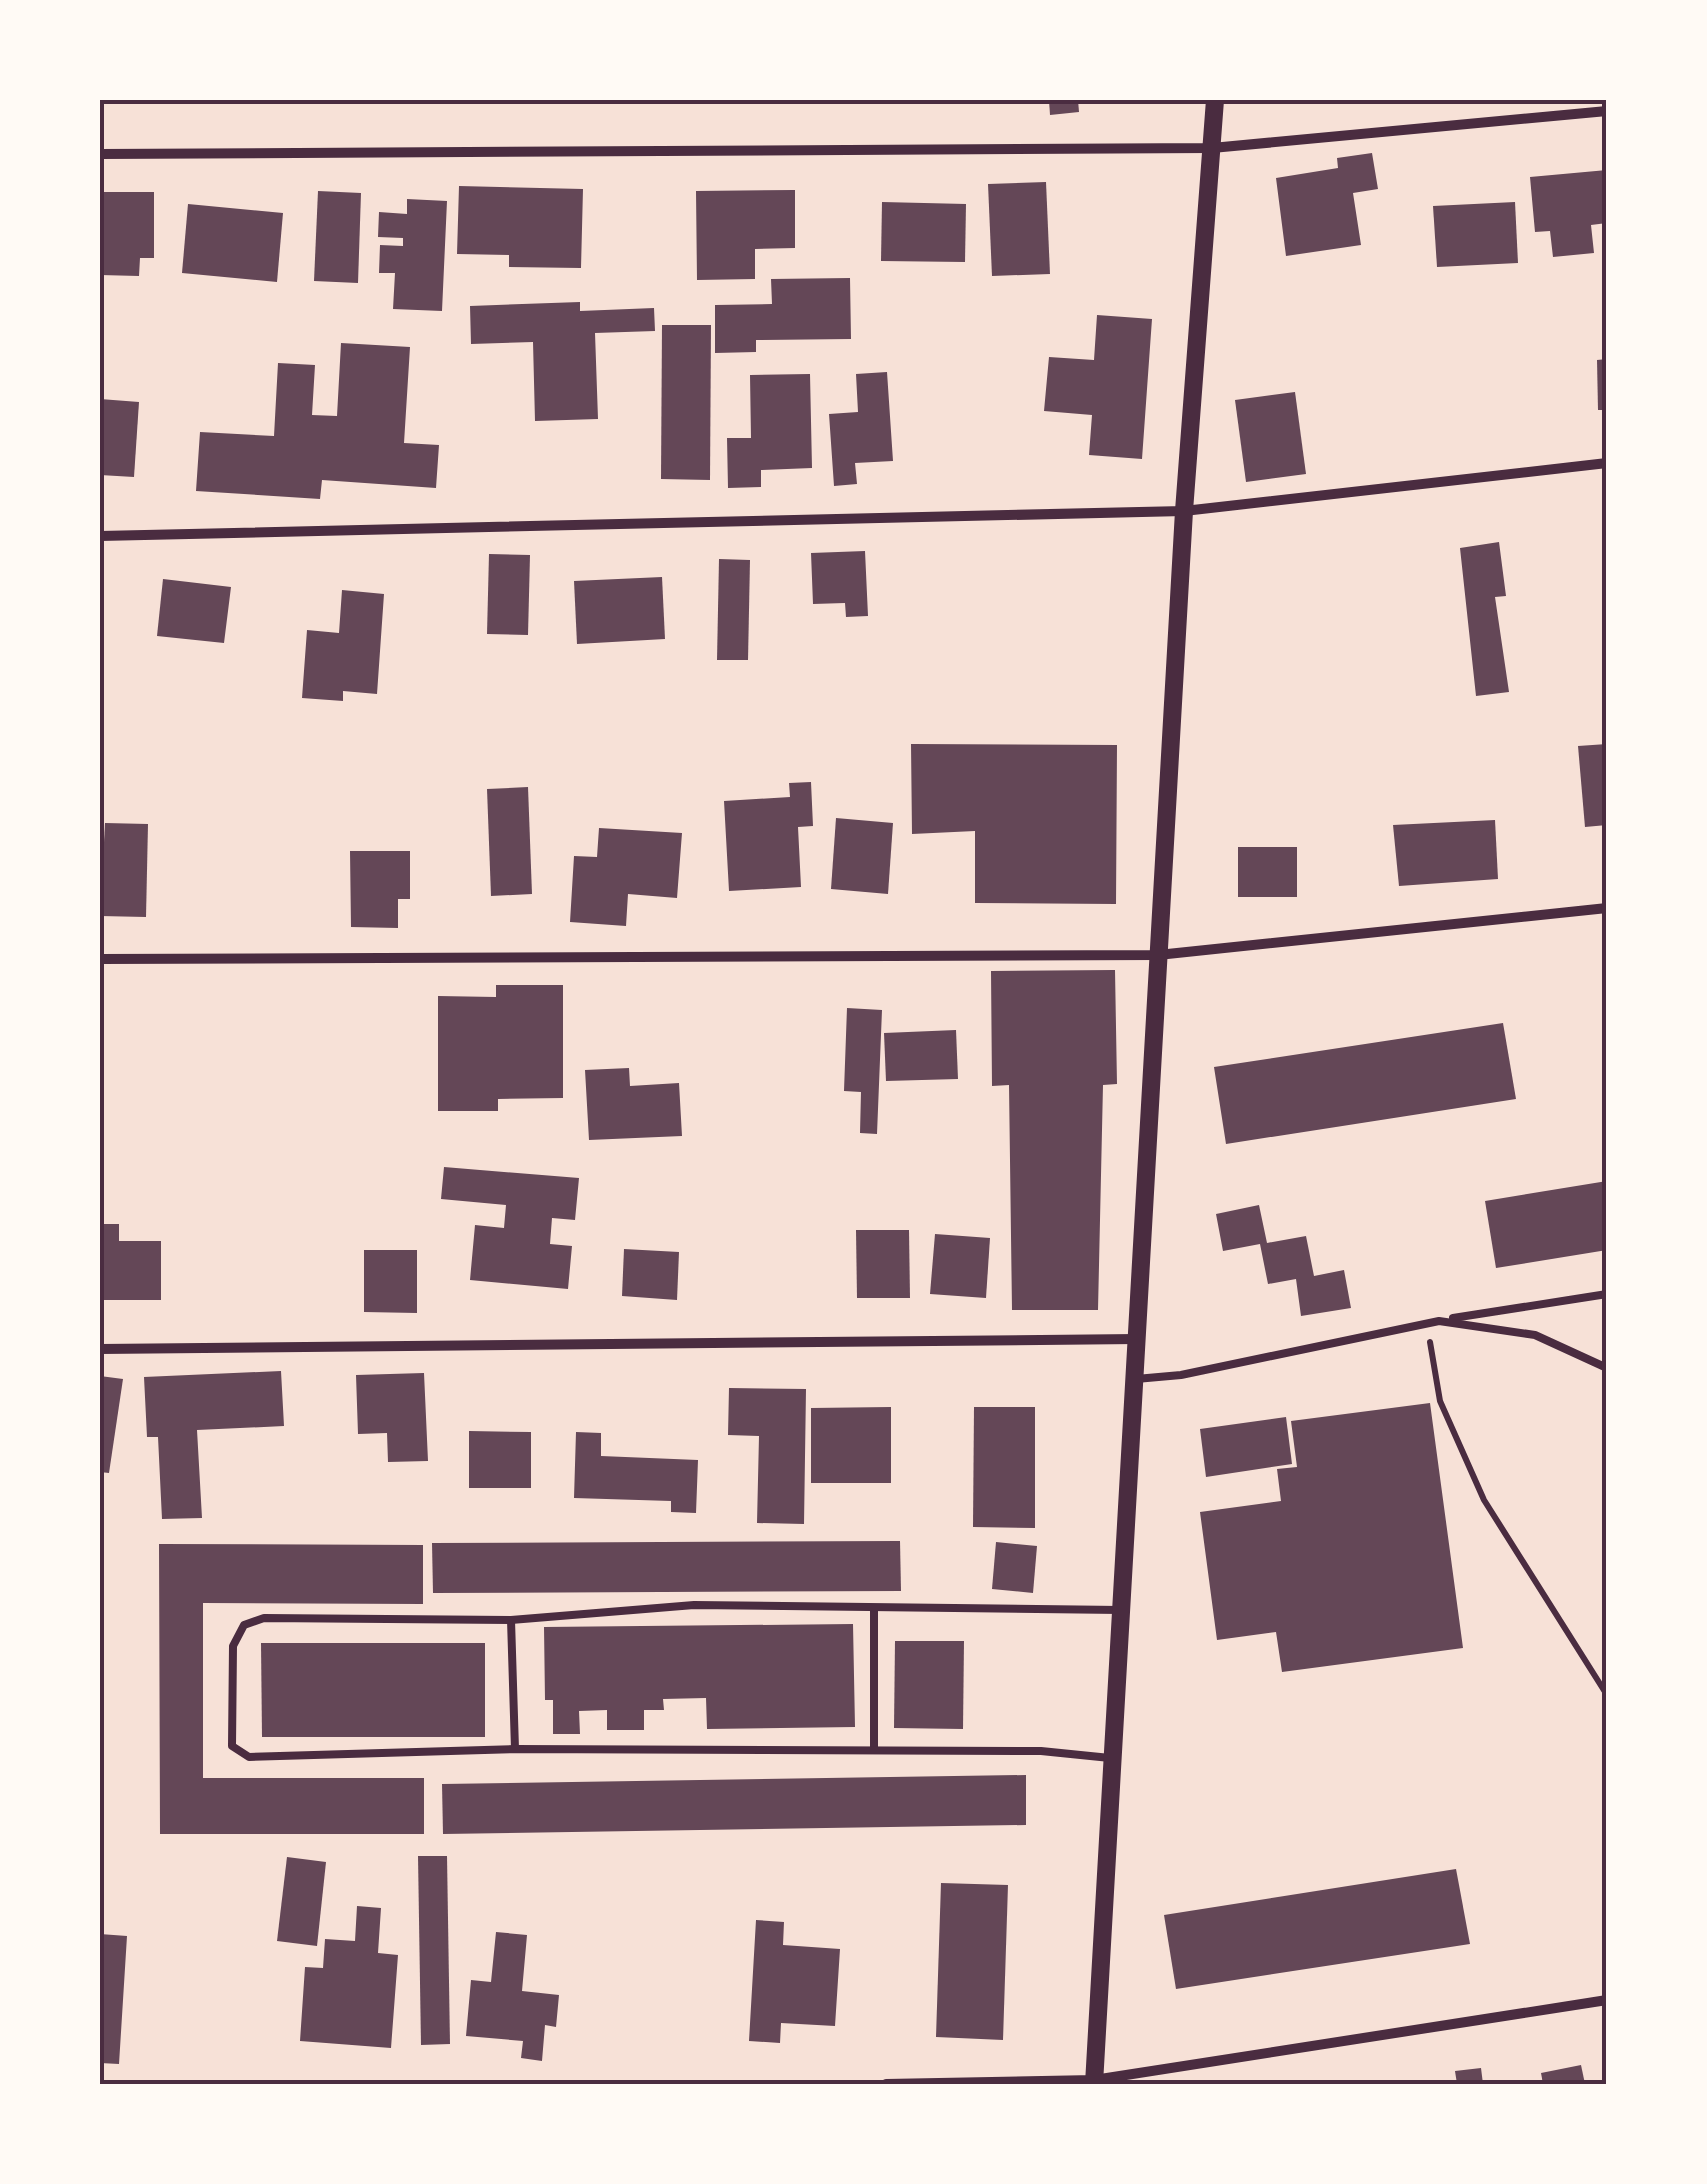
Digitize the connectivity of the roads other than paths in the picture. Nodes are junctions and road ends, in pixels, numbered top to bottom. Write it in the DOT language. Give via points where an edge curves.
graph roads {
  1 [pos="1215,100"];
  2 [pos="1607,112"];
  3 [pos="1212,148"];
  4 [pos="100,154"];
  5 [pos="1607,463"];
  6 [pos="1184,511"];
  7 [pos="100,536"];
  8 [pos="1607,908"];
  9 [pos="1158,955"];
  10 [pos="100,959"];
  11 [pos="1607,1294"];
  12 [pos="1439,1321"];
  13 [pos="1137,1339"];
  14 [pos="100,1349"];
  15 [pos="1607,1368"];
  16 [pos="1134,1380"];
  17 [pos="874,1608"];
  18 [pos="1120,1610"];
  19 [pos="511,1620"];
  20 [pos="515,1748"];
  21 [pos="874,1750"];
  22 [pos="1110,1758"];
  23 [pos="1607,2000"];
  24 [pos="1094,2082"];
  25 [pos="886,2084"];
  1 -- 3 [label="street"];
  2 -- 3 [label="street"];
  3 -- 4 [label="street"];
  3 -- 6 [label="street"];
  5 -- 6 [label="street"];
  6 -- 7 [label="street"];
  6 -- 9 [label="street"];
  8 -- 9 [label="street"];
  9 -- 10 [label="street"];
  9 -- 13 [label="street"];
  11 -- 12 [label="lane"];
  12 -- 15 [label="lane" via="1535,1335"];
  12 -- 16 [label="lane"];
  13 -- 14 [label="street"];
  13 -- 16 [label="street"];
  16 -- 18 [label="street"];
  17 -- 18 [label="lane"];
  17 -- 19 [label="lane" via="694,1606"];
  17 -- 21 [label="lane"];
  18 -- 22 [label="street"];
  19 -- 20 [label="lane"];
  19 -- 20 [label="lane" via="264,1618 244,1625 232,1646 232,1746 249,1757"];
  20 -- 21 [label="lane"];
  21 -- 22 [label="lane" via="1041,1750"];
  22 -- 24 [label="street"];
  23 -- 24 [label="street"];
  24 -- 25 [label="street"];
}
